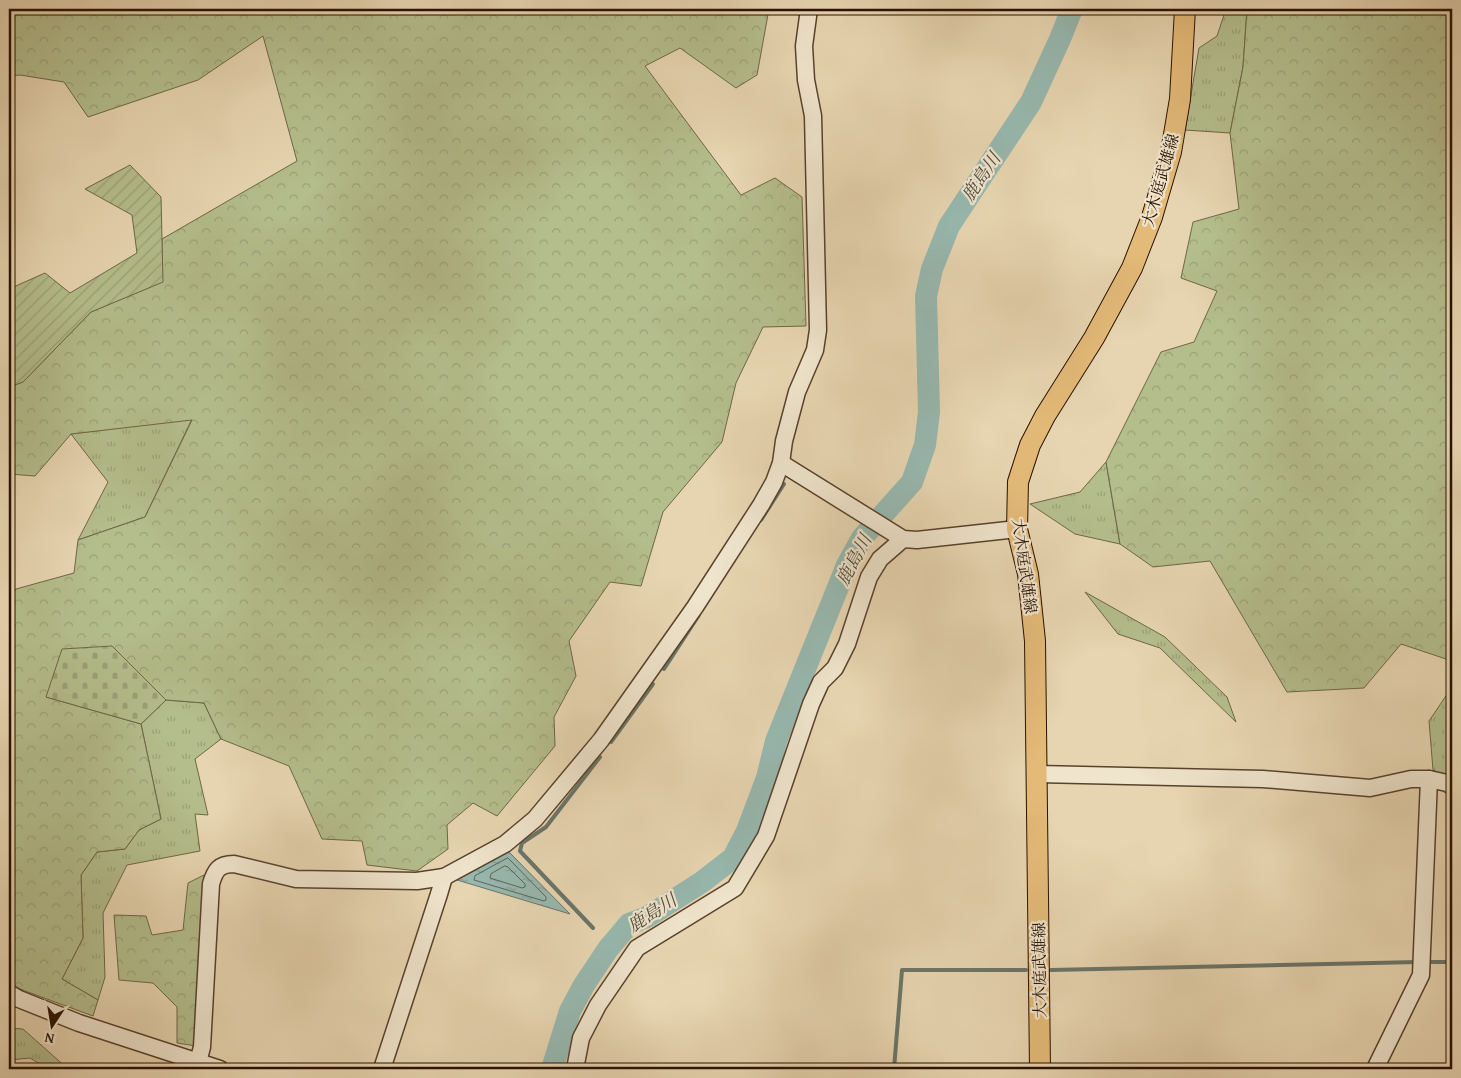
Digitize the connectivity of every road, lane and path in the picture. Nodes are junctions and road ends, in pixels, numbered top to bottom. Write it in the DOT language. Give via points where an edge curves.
graph roads {
  1 [pos="809,9"];
  2 [pos="1185,9"];
  3 [pos="781,463"];
  4 [pos="1017,529"];
  5 [pos="900,538"];
  6 [pos="1037,774"];
  7 [pos="1429,779"];
  8 [pos="1452,786"];
  9 [pos="444,877"];
  10 [pos="9,993"];
  11 [pos="198,1062"];
  12 [pos="220,1069"];
  13 [pos="382,1069"];
  14 [pos="575,1069"];
  15 [pos="1040,1069"];
  16 [pos="1375,1069"];
  1 -- 3 [label="street" via="804,46 813,116 818,330 814,350 797,392"];
  2 -- 4 [label="main road, 大木庭武雄線" via="1180,99 1171,152 1152,217 1127,277 1030,444 1018,482"];
  3 -- 5 [label="street"];
  3 -- 9 [label="street" via="761,505 695,607 601,740 535,819 505,844"];
  4 -- 5 [label="street" via="917,540"];
  4 -- 6 [label="main road, 大木庭武雄線" via="1028,574 1035,641"];
  5 -- 14 [label="street" via="880,559 869,577 847,644 835,668 821,682 811,704 766,836 735,888 637,948 598,1005 581,1038"];
  6 -- 7 [label="street" via="1264,780 1370,788 1410,779"];
  6 -- 15 [label="main road, 大木庭武雄線"];
  7 -- 8 [label="street"];
  7 -- 16 [label="street" via="1421,975"];
  9 -- 11 [label="street" via="417,881 296,879 234,864 225,864 218,869 211,884 202,1047"];
  9 -- 13 [label="street"];
  10 -- 11 [label="street" via="79,1023"];
  11 -- 12 [label="street"];
}
